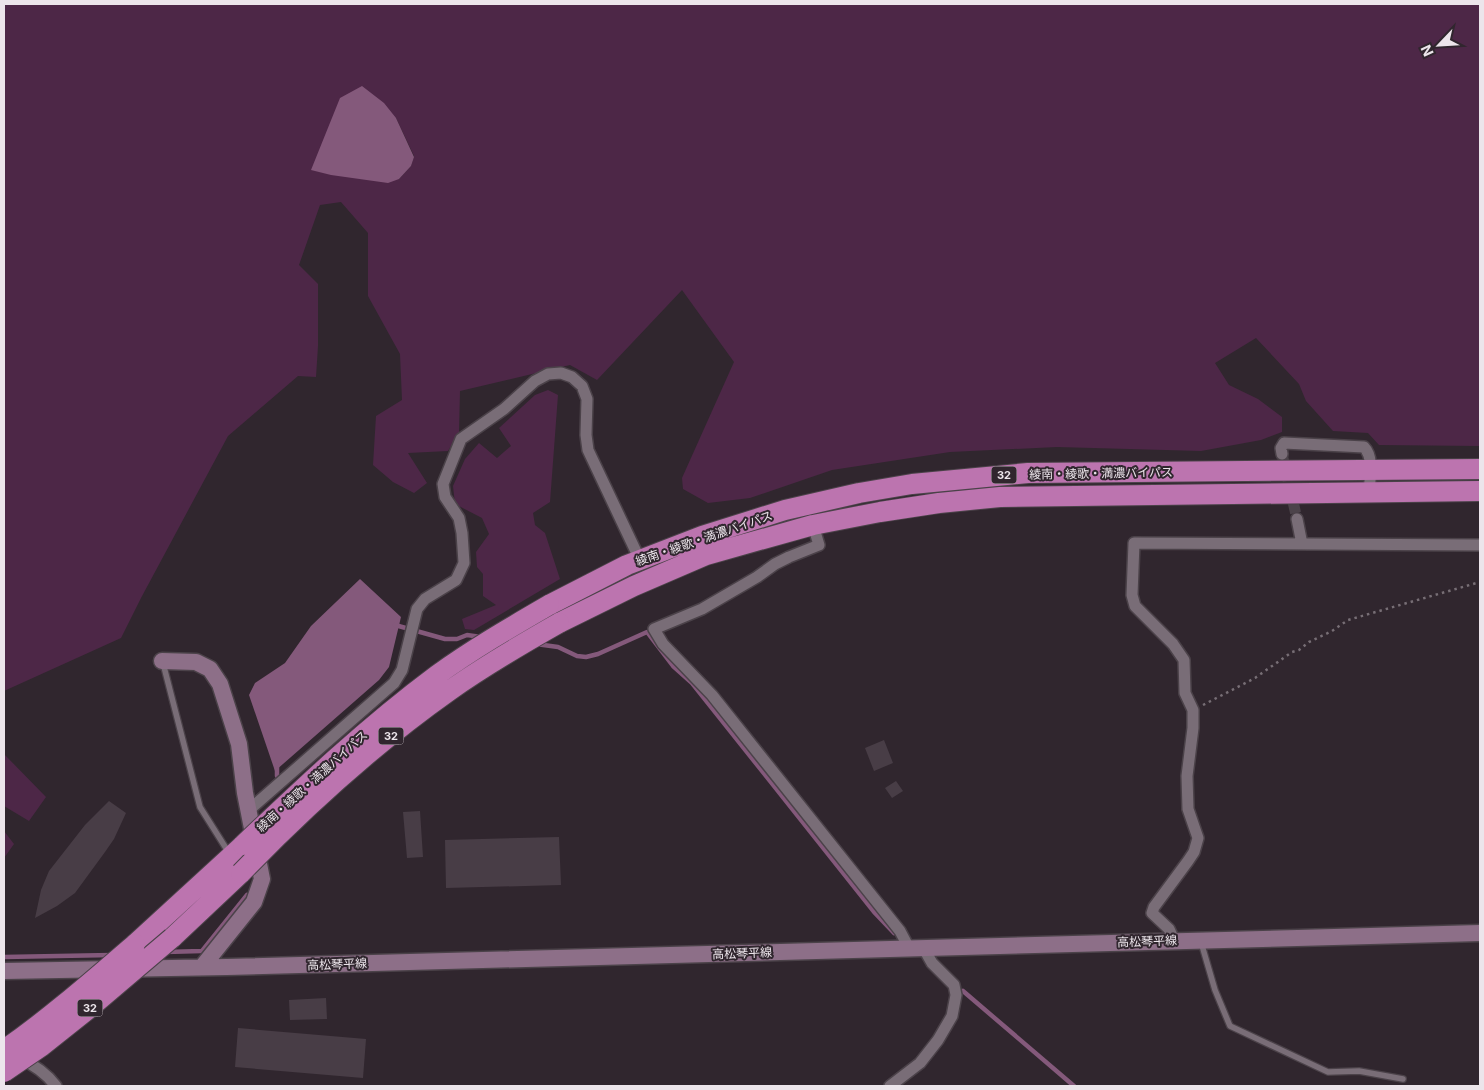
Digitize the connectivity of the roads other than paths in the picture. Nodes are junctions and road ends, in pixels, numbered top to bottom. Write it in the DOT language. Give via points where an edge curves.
graph roads {
  1 [pos="1282,454"];
  2 [pos="1480,469"];
  3 [pos="1370,470"];
  4 [pos="1480,491"];
  5 [pos="1370,492"];
  6 [pos="1297,519"];
  7 [pos="813,525"];
  8 [pos="1302,544"];
  9 [pos="1480,545"];
  10 [pos="640,560"];
  11 [pos="162,661"];
  12 [pos="249,810"];
  13 [pos="238,858"];
  14 [pos="1480,933"];
  15 [pos="1174,940"];
  16 [pos="1200,940"];
  17 [pos="916,948"];
  18 [pos="202,967"];
  19 [pos="4,971"];
  20 [pos="4,1050"];
  21 [pos="4,1072"];
  22 [pos="1403,1078"];
  23 [pos="56,1086"];
  24 [pos="890,1086"];
  1 -- 3 [label="street" via="1284,443 1364,448 1370,458"];
  2 -- 3 [label="highway, 綾南・綾歌・満濃バイパス / 32"];
  3 -- 5 [label="street"];
  3 -- 10 [label="highway, 綾南・綾歌・満濃バイパス / 32" via="1028,473 912,484 785,510"];
  4 -- 5 [label="highway, 綾南・綾歌・満濃バイパス / 32"];
  5 -- 7 [label="highway, 綾南・綾歌・満濃バイパス / 32" via="1000,497 931,504"];
  6 -- 8 [label="street"];
  7 -- 13 [label="highway, 綾南・綾歌・満濃バイパス / 32, bridge" via="706,555 559,623 489,663 448,691 347,772 275,838"];
  7 -- 17 [label="street" via="819,545 776,564 702,609 654,629 712,695"];
  8 -- 9 [label="street"];
  8 -- 15 [label="street" via="1134,543 1132,595 1135,606 1173,644 1184,660 1185,693 1193,710 1187,776 1188,809 1198,838 1194,852 1152,912 1169,929"];
  10 -- 12 [label="street" via="588,450 587,399 582,386 561,373 548,374 535,381 504,409 461,439 443,484 445,497 459,518 464,563 456,580 425,599 417,609 402,670 394,683"];
  10 -- 13 [label="highway, 綾南・綾歌・満濃バイパス / 32, bridge" via="549,605 478,646 437,675 336,756"];
  11 -- 12 [label="main road" via="196,662 210,669 220,684 238,744"];
  11 -- 13 [label="lane" via="200,807 224,847"];
  12 -- 18 [label="main road" via="262,879 254,902"];
  13 -- 20 [label="highway, 綾南・綾歌・満濃バイパス / 32, bridge" via="71,1000"];
  13 -- 21 [label="highway, 綾南・綾歌・満濃バイパス / 32, bridge" via="172,938 86,1011"];
  14 -- 16 [label="main road, 高松琴平線"];
  15 -- 16 [label="main road, 高松琴平線"];
  15 -- 17 [label="main road, 高松琴平線"];
  16 -- 22 [label="lane" via="1230,1026 1328,1072 1359,1071"];
  17 -- 18 [label="main road, 高松琴平線"];
  17 -- 24 [label="street" via="954,985 956,995 952,1016 938,1040 920,1063"];
  18 -- 19 [label="main road, 高松琴平線"];
  20 -- 23 [label="street" via="31,1063 48,1075"];
}
